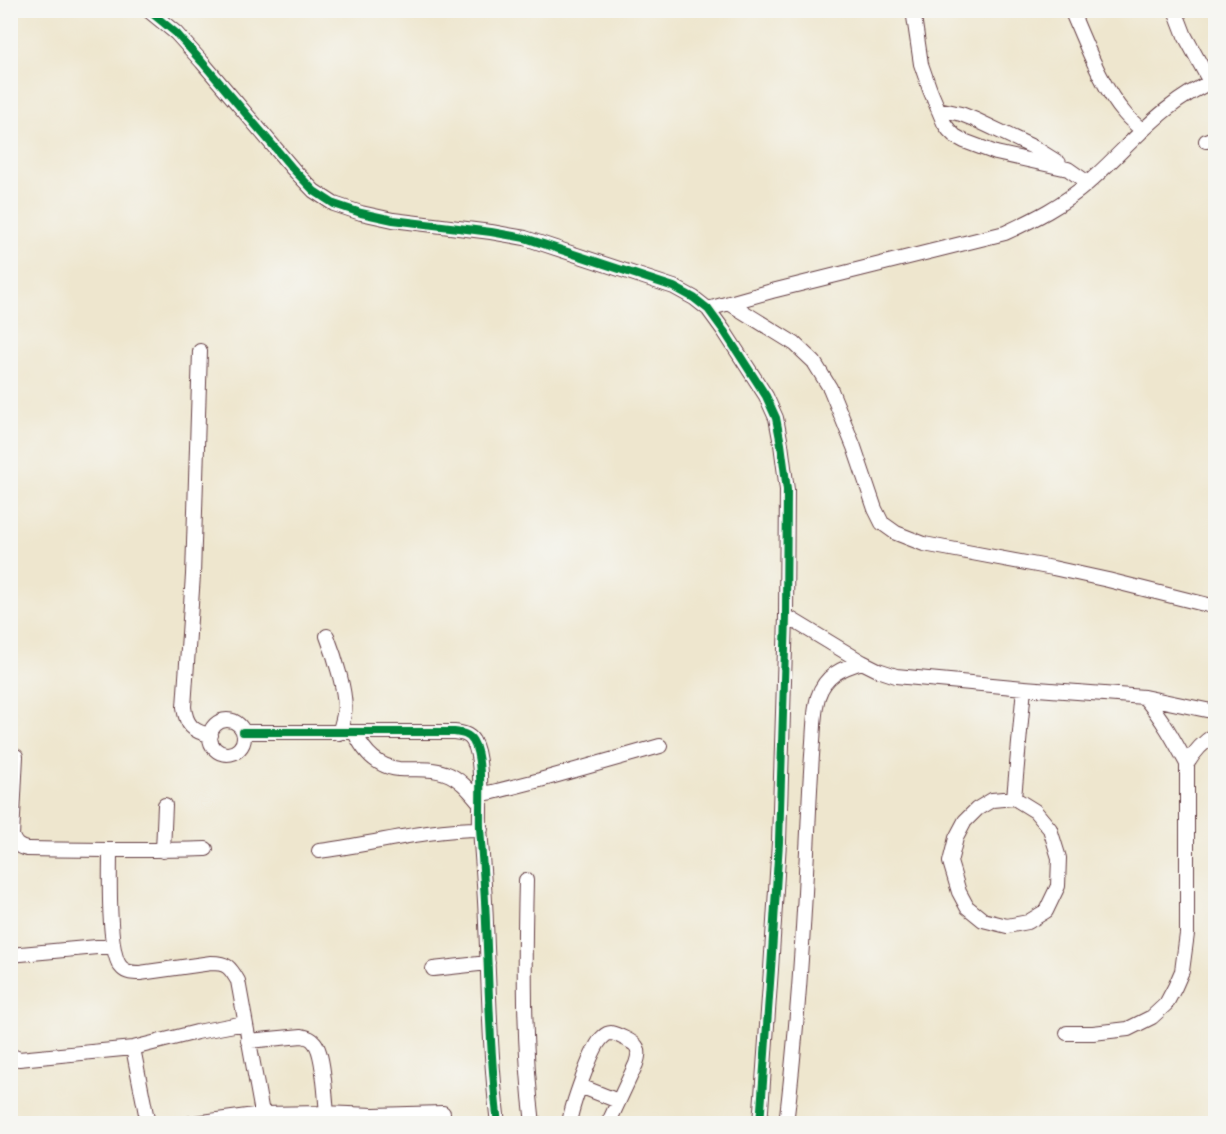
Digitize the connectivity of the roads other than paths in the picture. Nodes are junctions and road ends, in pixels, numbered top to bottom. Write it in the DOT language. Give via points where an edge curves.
graph roads {
  1 [pos="148,10"];
  2 [pos="913,10"];
  3 [pos="1071,10"];
  4 [pos="1175,10"];
  5 [pos="1214,84"];
  6 [pos="938,109"];
  7 [pos="1142,130"];
  8 [pos="1068,169"];
  9 [pos="1088,183"];
  10 [pos="729,303"];
  11 [pos="708,309"];
  12 [pos="200,351"];
  13 [pos="1215,607"];
  14 [pos="786,616"];
  15 [pos="327,636"];
  16 [pos="862,662"];
  17 [pos="1024,688"];
  18 [pos="1144,697"];
  19 [pos="1215,712"];
  20 [pos="243,732"];
  21 [pos="339,733"];
  22 [pos="355,733"];
  23 [pos="1215,734"];
  24 [pos="211,735"];
  25 [pos="660,746"];
  26 [pos="16,756"];
  27 [pos="1187,764"];
  28 [pos="480,798"];
  29 [pos="1014,798"];
  30 [pos="165,805"];
  31 [pos="481,829"];
  32 [pos="206,849"];
  33 [pos="110,851"];
  34 [pos="163,851"];
  35 [pos="319,851"];
  36 [pos="526,880"];
  37 [pos="113,947"];
  38 [pos="10,955"];
  39 [pos="488,963"];
  40 [pos="433,969"];
  41 [pos="245,1023"];
  42 [pos="1067,1033"];
  43 [pos="248,1041"];
  44 [pos="133,1048"];
  45 [pos="10,1055"];
  46 [pos="580,1086"];
  47 [pos="618,1101"];
  48 [pos="327,1113"];
  49 [pos="443,1113"];
  50 [pos="263,1119"];
  51 [pos="148,1124"];
  52 [pos="188,1124"];
  53 [pos="498,1124"];
  54 [pos="533,1124"];
  55 [pos="568,1124"];
  56 [pos="608,1124"];
  57 [pos="760,1124"];
  58 [pos="786,1124"];
  1 -- 11 [label="street" via="176,33 293,169 333,204 393,220 525,238 674,287"];
  2 -- 6 [label="street" via="921,63"];
  3 -- 7 [label="street" via="1114,100"];
  4 -- 5 [label="street" via="1185,36"];
  5 -- 7 [label="street" via="1190,92"];
  6 -- 8 [label="street" via="976,120 1035,148"];
  6 -- 8 [label="street" via="949,130 964,141 996,153"];
  7 -- 9 [label="street"];
  8 -- 9 [label="street"];
  9 -- 10 [label="street" via="1065,202 1005,233"];
  10 -- 11 [label="street"];
  10 -- 13 [label="street" via="795,344 814,362 830,388 875,509 882,523 896,533 924,544 1097,577"];
  11 -- 14 [label="street" via="756,378 776,418 786,490"];
  12 -- 24 [label="street" via="193,575 184,707 188,723 195,731"];
  14 -- 16 [label="street"];
  14 -- 57 [label="street" via="779,842"];
  15 -- 21 [label="street" via="345,701"];
  16 -- 17 [label="street" via="896,676"];
  16 -- 58 [label="street" via="833,674 818,697"];
  17 -- 18 [label="street"];
  17 -- 29 [label="street"];
  18 -- 19 [label="street"];
  18 -- 27 [label="street"];
  20 -- 21 [label="street"];
  20 -- 24 [label="street" via="237,723 226,721 216,726"];
  20 -- 24 [label="street" via="241,747 227,754 213,746"];
  21 -- 22 [label="street"];
  22 -- 28 [label="street" via="368,756 387,767 447,773"];
  22 -- 28 [label="street" via="465,734 473,741 477,753"];
  23 -- 27 [label="street" via="1193,753"];
  25 -- 28 [label="street"];
  26 -- 33 [label="street" via="12,836 18,847"];
  27 -- 42 [label="street" via="1187,934 1182,971 1175,987 1166,1004 1152,1017 1128,1029"];
  28 -- 31 [label="street"];
  29 -- 29 [label="street" via="1035,812 1050,829 1059,858 1058,886 1046,910 1028,922 1007,926 983,920 967,907 951,862 956,838 965,821 992,800"];
  30 -- 34 [label="street"];
  31 -- 35 [label="street"];
  31 -- 39 [label="street"];
  32 -- 34 [label="street"];
  33 -- 34 [label="street"];
  33 -- 37 [label="street"];
  36 -- 54 [label="street" via="525,1008"];
  37 -- 38 [label="street"];
  37 -- 41 [label="street" via="117,961 128,972 223,963 238,981"];
  39 -- 40 [label="street"];
  39 -- 53 [label="street"];
  41 -- 43 [label="street"];
  41 -- 44 [label="street"];
  43 -- 48 [label="street" via="302,1036 316,1043"];
  43 -- 50 [label="street"];
  44 -- 45 [label="street" via="19,1059"];
  44 -- 51 [label="street"];
  46 -- 47 [label="street"];
  46 -- 47 [label="street" via="600,1038 611,1033 633,1042 638,1054"];
  46 -- 55 [label="street"];
  47 -- 56 [label="street"];
  48 -- 49 [label="street"];
  48 -- 50 [label="street"];
  50 -- 52 [label="street"];
}
